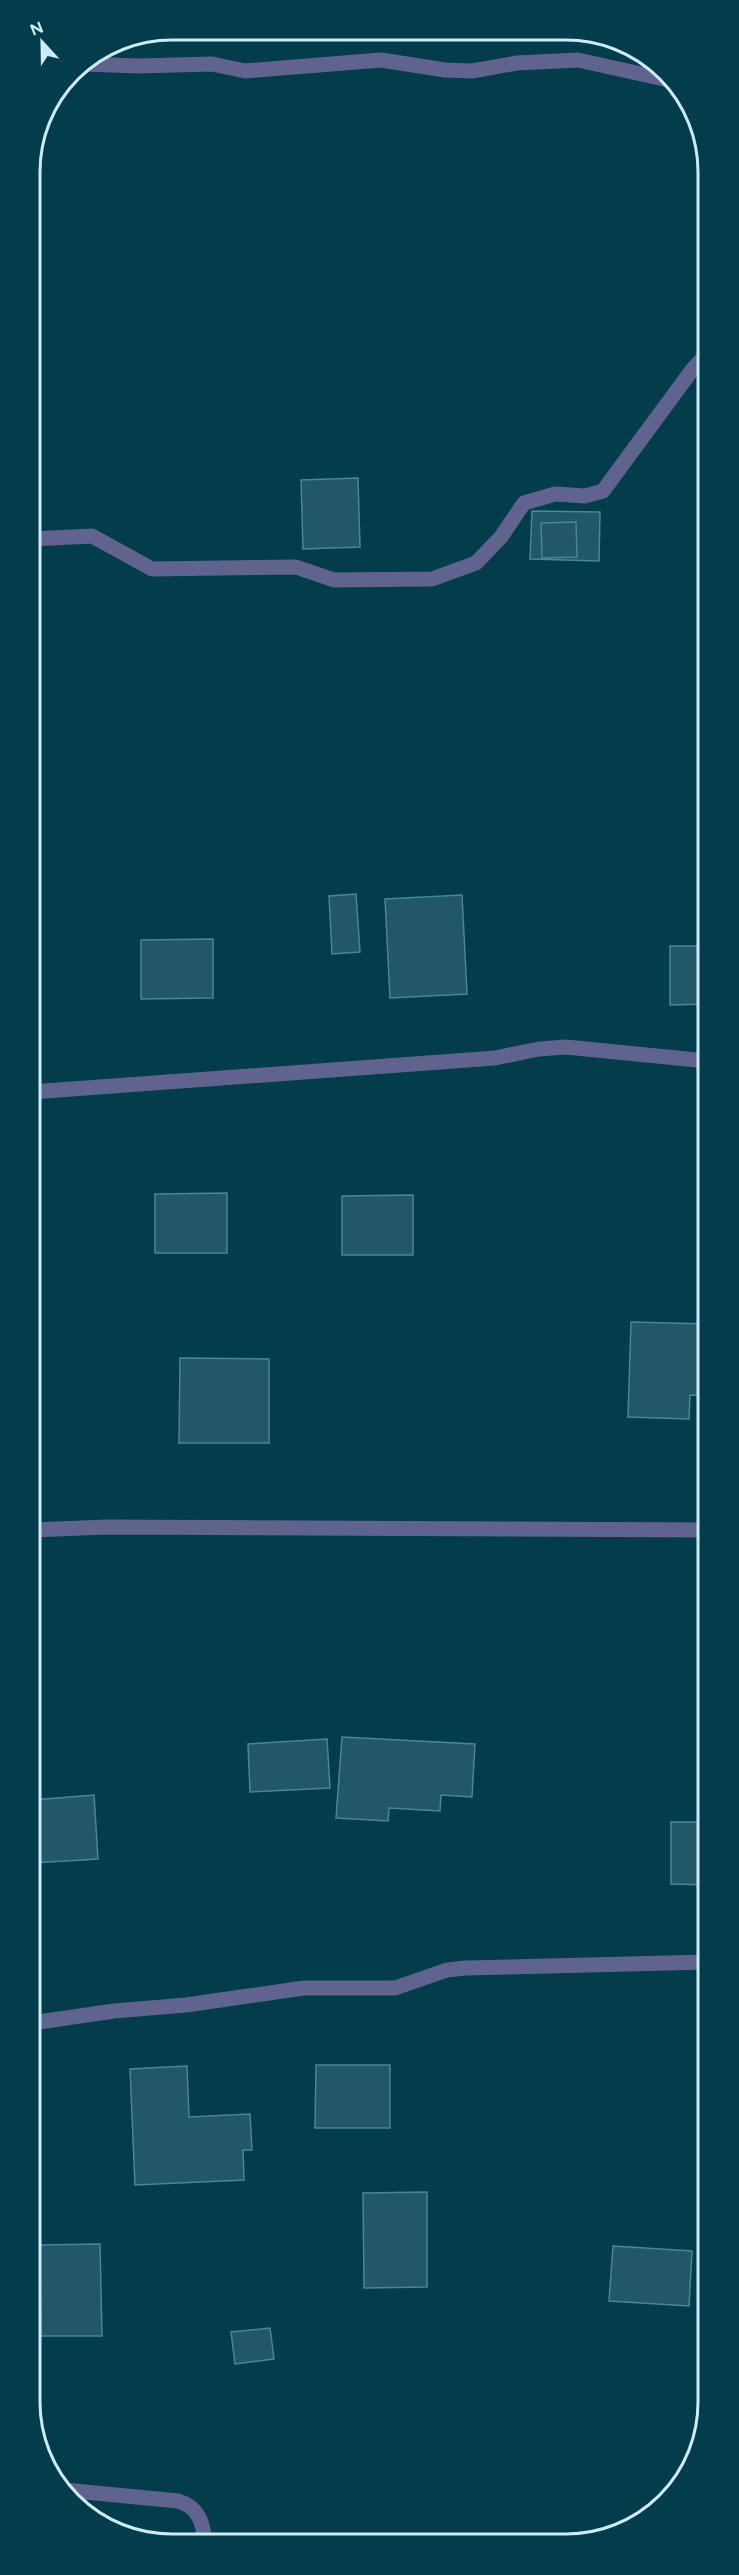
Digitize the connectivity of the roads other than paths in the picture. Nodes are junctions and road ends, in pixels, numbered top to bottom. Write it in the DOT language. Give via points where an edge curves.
graph roads {
  1 [pos="97,65"];
  2 [pos="659,78"];
  3 [pos="698,363"];
  4 [pos="41,539"];
  5 [pos="698,1060"];
  6 [pos="41,1091"];
  7 [pos="40,1530"];
  8 [pos="698,1530"];
  9 [pos="698,1962"];
  10 [pos="40,2022"];
  11 [pos="74,2491"];
  12 [pos="204,2534"];
  1 -- 2 [label="street" via="212,64 245,71 381,60 472,71 517,63 578,60"];
  3 -- 4 [label="street" via="603,491 585,496 555,494 524,503 501,537 476,563 432,579 334,580 297,567 152,569 92,536"];
  5 -- 6 [label="street" via="566,1047 495,1058"];
  7 -- 8 [label="street"];
  9 -- 10 [label="street" via="465,1968 447,1970 395,1988 304,1988"];
  11 -- 12 [label="street" via="188,2504 202,2523"];
}
